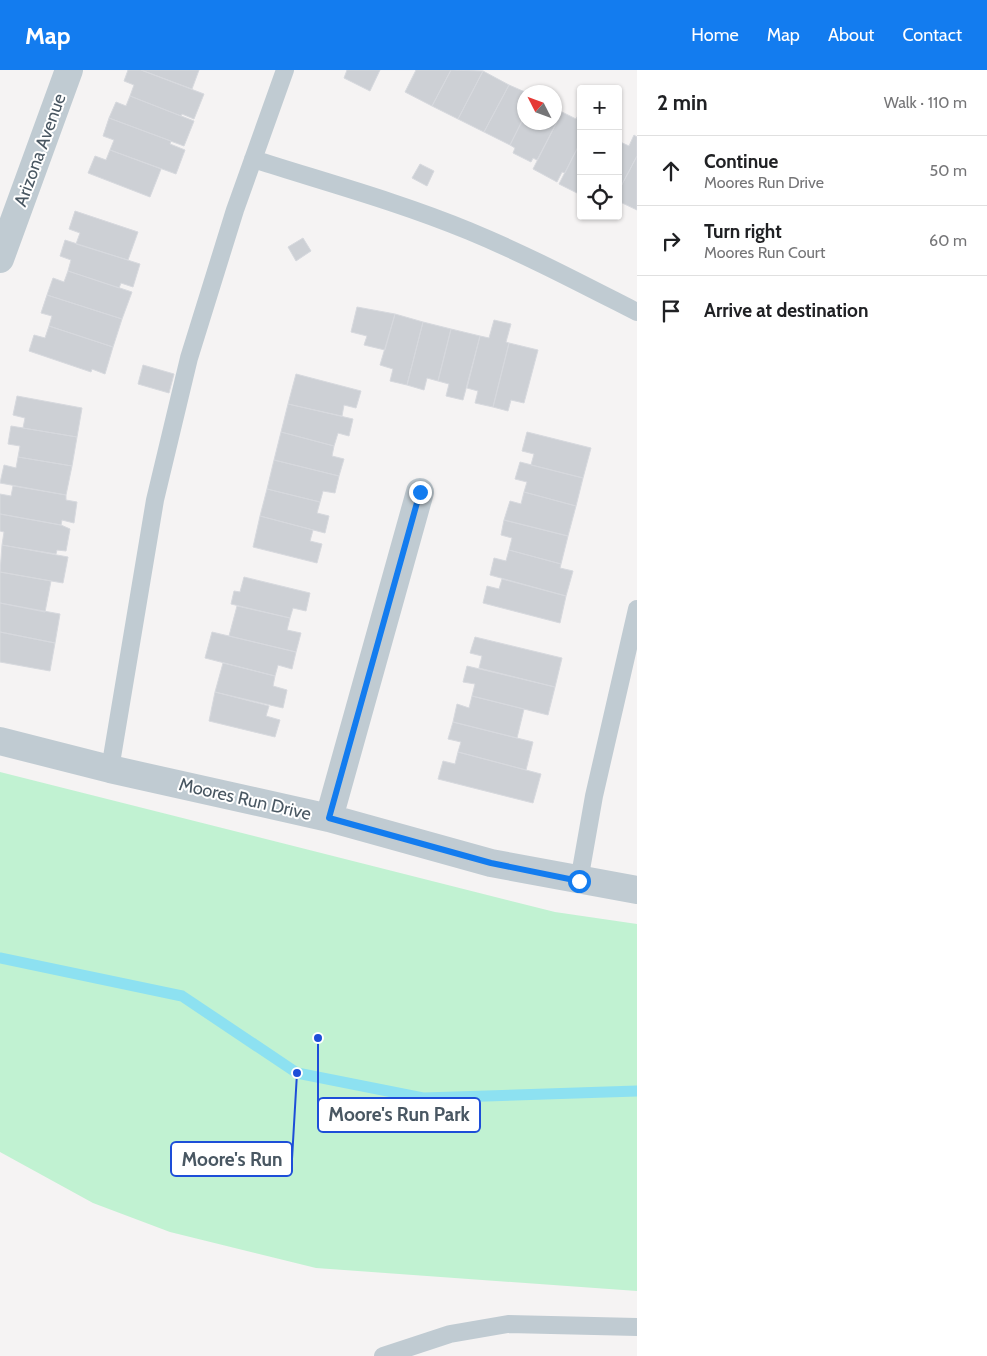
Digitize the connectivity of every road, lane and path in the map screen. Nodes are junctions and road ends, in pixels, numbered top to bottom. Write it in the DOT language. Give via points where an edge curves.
graph roads {
  1 [pos="69,70"];
  2 [pos="285,70"];
  3 [pos="253,159"];
  4 [pos="0,259"];
  5 [pos="637,312"];
  6 [pos="420,492"];
  7 [pos="637,609"];
  8 [pos="0,741"];
  9 [pos="110,769"];
  10 [pos="329,818"];
  11 [pos="579,881"];
  12 [pos="637,890"];
  13 [pos="637,1327"];
  14 [pos="383,1356"];
  1 -- 4 [label="street, Arizona Avenue"];
  2 -- 3 [label="lane"];
  3 -- 5 [label="lane" via="468,230 532,258"];
  3 -- 9 [label="lane" via="189,358 155,500"];
  6 -- 10 [label="street"];
  7 -- 11 [label="lane" via="594,796"];
  8 -- 9 [label="street, Moores Run Drive"];
  9 -- 10 [label="street, Moores Run Drive"];
  10 -- 11 [label="street, Moores Run Drive" via="491,863"];
  11 -- 12 [label="street, Moores Run Drive"];
  13 -- 14 [label="lane" via="508,1324 450,1334"];
}
